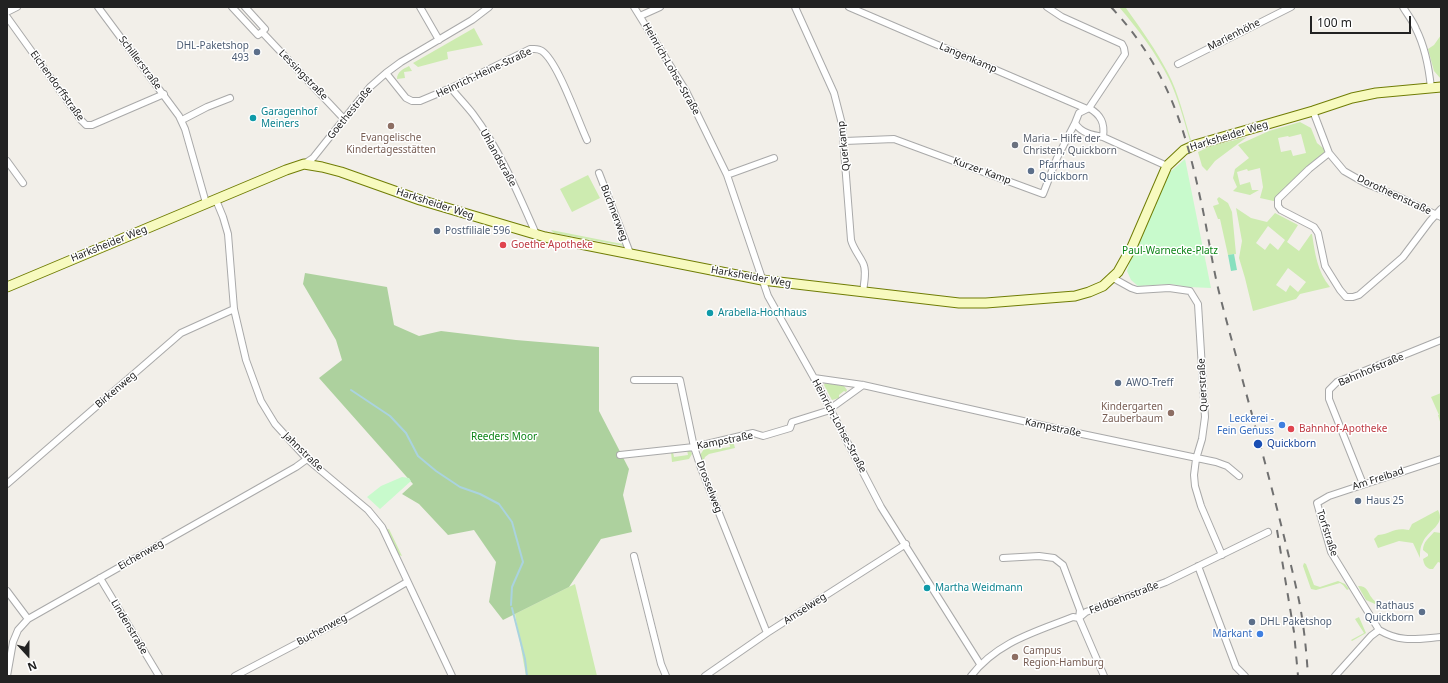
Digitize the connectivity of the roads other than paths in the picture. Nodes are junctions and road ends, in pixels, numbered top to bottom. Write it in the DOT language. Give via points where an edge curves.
graph roads {
  1 [pos="17,7"];
  2 [pos="98,7"];
  3 [pos="232,7"];
  4 [pos="245,7"];
  5 [pos="420,7"];
  6 [pos="489,7"];
  7 [pos="634,7"];
  8 [pos="660,7"];
  9 [pos="795,7"];
  10 [pos="849,7"];
  11 [pos="1047,7"];
  12 [pos="1291,7"];
  13 [pos="1403,7"];
  14 [pos="7,12"];
  15 [pos="640,16"];
  16 [pos="262,32"];
  17 [pos="439,40"];
  18 [pos="1178,64"];
  19 [pos="386,73"];
  20 [pos="1441,87"];
  21 [pos="451,88"];
  22 [pos="1431,88"];
  23 [pos="164,94"];
  24 [pos="230,98"];
  25 [pos="1088,109"];
  26 [pos="1313,111"];
  27 [pos="344,119"];
  28 [pos="182,120"];
  29 [pos="1075,123"];
  30 [pos="1103,137"];
  31 [pos="587,140"];
  32 [pos="844,141"];
  33 [pos="1329,153"];
  34 [pos="774,158"];
  35 [pos="7,161"];
  36 [pos="304,164"];
  37 [pos="1168,166"];
  38 [pos="599,173"];
  39 [pos="727,175"];
  40 [pos="23,183"];
  41 [pos="216,200"];
  42 [pos="206,204"];
  43 [pos="1439,213"];
  44 [pos="536,234"];
  45 [pos="630,253"];
  46 [pos="1113,278"];
  47 [pos="762,280"];
  48 [pos="7,286"];
  49 [pos="863,292"];
  50 [pos="234,309"];
  51 [pos="1441,340"];
  52 [pos="814,378"];
  53 [pos="634,380"];
  54 [pos="863,386"];
  55 [pos="830,408"];
  56 [pos="694,447"];
  57 [pos="620,455"];
  58 [pos="307,459"];
  59 [pos="1196,459"];
  60 [pos="1441,459"];
  61 [pos="1239,476"];
  62 [pos="7,484"];
  63 [pos="1362,484"];
  64 [pos="1317,503"];
  65 [pos="1268,532"];
  66 [pos="906,544"];
  67 [pos="1222,555"];
  68 [pos="634,556"];
  69 [pos="1003,558"];
  70 [pos="1198,566"];
  71 [pos="100,578"];
  72 [pos="407,582"];
  73 [pos="7,591"];
  74 [pos="1079,618"];
  75 [pos="28,619"];
  76 [pos="1379,630"];
  77 [pos="767,633"];
  78 [pos="1441,637"];
  79 [pos="980,664"];
  80 [pos="7,676"];
  81 [pos="159,676"];
  82 [pos="235,676"];
  83 [pos="452,676"];
  84 [pos="666,676"];
  85 [pos="705,676"];
  86 [pos="971,676"];
  87 [pos="1104,676"];
  88 [pos="1245,676"];
  89 [pos="1335,676"];
  1 -- 14 [label="street"];
  2 -- 23 [label="street, Schillerstraße"];
  3 -- 16 [label="street, Lessingstraße" via="258,35"];
  4 -- 16 [label="street, Lessingstraße" via="265,28"];
  5 -- 17 [label="street"];
  6 -- 17 [label="street, Goethestraße"];
  7 -- 15 [label="street, Heinrich-Lohse-Straße"];
  8 -- 15 [label="street"];
  9 -- 32 [label="street, Querkamp" via="834,93"];
  10 -- 25 [label="street, Langenkamp"];
  11 -- 25 [label="street" via="1122,44 1124,48 1125,54"];
  12 -- 18 [label="street, Marienhöhe"];
  13 -- 22 [label="street" via="1422,43"];
  14 -- 23 [label="street, Eichendorffstraße" via="86,124 92,125"];
  15 -- 39 [label="street, Heinrich-Lohse-Straße" via="686,92"];
  16 -- 27 [label="street, Lessingstraße"];
  17 -- 19 [label="street, Goethestraße"];
  19 -- 21 [label="street, Heinrich-Heine-Straße" via="406,98 412,101 420,101"];
  19 -- 27 [label="street, Goethestraße" via="370,87"];
  20 -- 22 [label="main road, Harksheider Weg"];
  21 -- 31 [label="street, Heinrich-Heine-Straße" via="530,49 537,48 550,59 560,77"];
  21 -- 44 [label="street, Uhlandstraße" via="473,113 489,139"];
  22 -- 26 [label="main road, Harksheider Weg" via="1376,93"];
  23 -- 28 [label="street, Schillerstraße"];
  24 -- 28 [label="street" via="207,106"];
  25 -- 29 [label="street" via="1079,113"];
  25 -- 30 [label="street, Langenkamp" via="1101,119 1104,127"];
  26 -- 33 [label="street, Dorotheenstraße"];
  26 -- 37 [label="main road, Harksheider Weg" via="1194,145 1184,150"];
  27 -- 36 [label="street, Goethestraße" via="313,158"];
  28 -- 42 [label="street, Schillerstraße"];
  29 -- 30 [label="street" via="1087,133"];
  29 -- 32 [label="street, Kurzer Kamp" via="1043,194 894,139"];
  30 -- 37 [label="street"];
  32 -- 49 [label="street, Querkamp" via="851,240 864,263"];
  33 -- 43 [label="street, Dorotheenstraße" via="1344,171 1366,183"];
  33 -- 43 [label="street" via="1278,199 1278,206 1314,227 1318,233 1324,263 1346,296 1359,295 1403,257"];
  34 -- 39 [label="street"];
  35 -- 40 [label="street"];
  36 -- 41 [label="main road, Harksheider Weg"];
  36 -- 44 [label="main road, Harksheider Weg" via="341,172 420,200"];
  37 -- 46 [label="main road, Harksheider Weg" via="1132,247"];
  38 -- 45 [label="street, Büchnerweg"];
  39 -- 47 [label="street, Heinrich-Lohse-Straße"];
  41 -- 42 [label="main road, Harksheider Weg"];
  41 -- 50 [label="street, Jahnstraße" via="228,234"];
  42 -- 48 [label="main road, Harksheider Weg"];
  44 -- 45 [label="main road, Harksheider Weg"];
  45 -- 47 [label="main road, Harksheider Weg"];
  46 -- 49 [label="main road, Harksheider Weg" via="1103,286 1075,296 986,303 956,303"];
  46 -- 59 [label="street, Querstraße" via="1136,290 1169,288 1190,291 1198,304 1205,417"];
  47 -- 49 [label="main road, Harksheider Weg"];
  47 -- 52 [label="street, Heinrich-Lohse-Straße" via="768,296"];
  50 -- 58 [label="street, Jahnstraße" via="246,360 261,401 275,424"];
  50 -- 62 [label="street, Birkenweg" via="181,333"];
  51 -- 63 [label="street, Bahnhofstraße" via="1337,382 1329,390 1329,399"];
  52 -- 54 [label="street, Kampstraße"];
  52 -- 55 [label="street, Heinrich-Lohse-Straße"];
  53 -- 56 [label="street, Drosselweg" via="680,380"];
  54 -- 55 [label="street, Kampstraße"];
  54 -- 59 [label="street, Kampstraße"];
  55 -- 56 [label="street, Kampstraße" via="792,422 790,428 763,436 753,433"];
  55 -- 66 [label="street, Heinrich-Lohse-Straße" via="881,507"];
  56 -- 57 [label="street, Kampstraße"];
  56 -- 77 [label="street, Drosselweg"];
  58 -- 71 [label="street, Eichenweg"];
  58 -- 72 [label="street, Jahnstraße" via="368,510 382,527"];
  59 -- 61 [label="street, Kampstraße" via="1227,466"];
  59 -- 67 [label="street, Querstraße" via="1194,475 1197,494"];
  60 -- 63 [label="street, Am Freibad"];
  63 -- 64 [label="street, Am Freibad"];
  64 -- 76 [label="street, Torfstraße" via="1331,552"];
  65 -- 67 [label="street, Feldbehnstraße"];
  66 -- 77 [label="street, Amselweg"];
  66 -- 79 [label="street, Heinrich-Lohse-Straße"];
  67 -- 70 [label="street, Feldbehnstraße"];
  68 -- 84 [label="street"];
  69 -- 74 [label="street" via="1039,556 1054,558 1063,565 1080,610"];
  70 -- 74 [label="street, Feldbehnstraße" via="1146,590 1086,612"];
  70 -- 88 [label="street" via="1236,667"];
  71 -- 75 [label="street, Eichenweg"];
  71 -- 81 [label="street, Lindenstraße"];
  72 -- 82 [label="street, Buchenweg" via="340,622"];
  72 -- 83 [label="street, Jahnstraße"];
  73 -- 75 [label="street"];
  74 -- 79 [label="street, Feldbehnstraße" via="1073,617 1022,636"];
  74 -- 87 [label="street"];
  75 -- 80 [label="street, Eichenweg" via="18,630 13,642"];
  76 -- 78 [label="street" via="1404,639"];
  76 -- 89 [label="street"];
  77 -- 85 [label="street, Amselweg"];
  79 -- 86 [label="street, Feldbehnstraße"];
}
